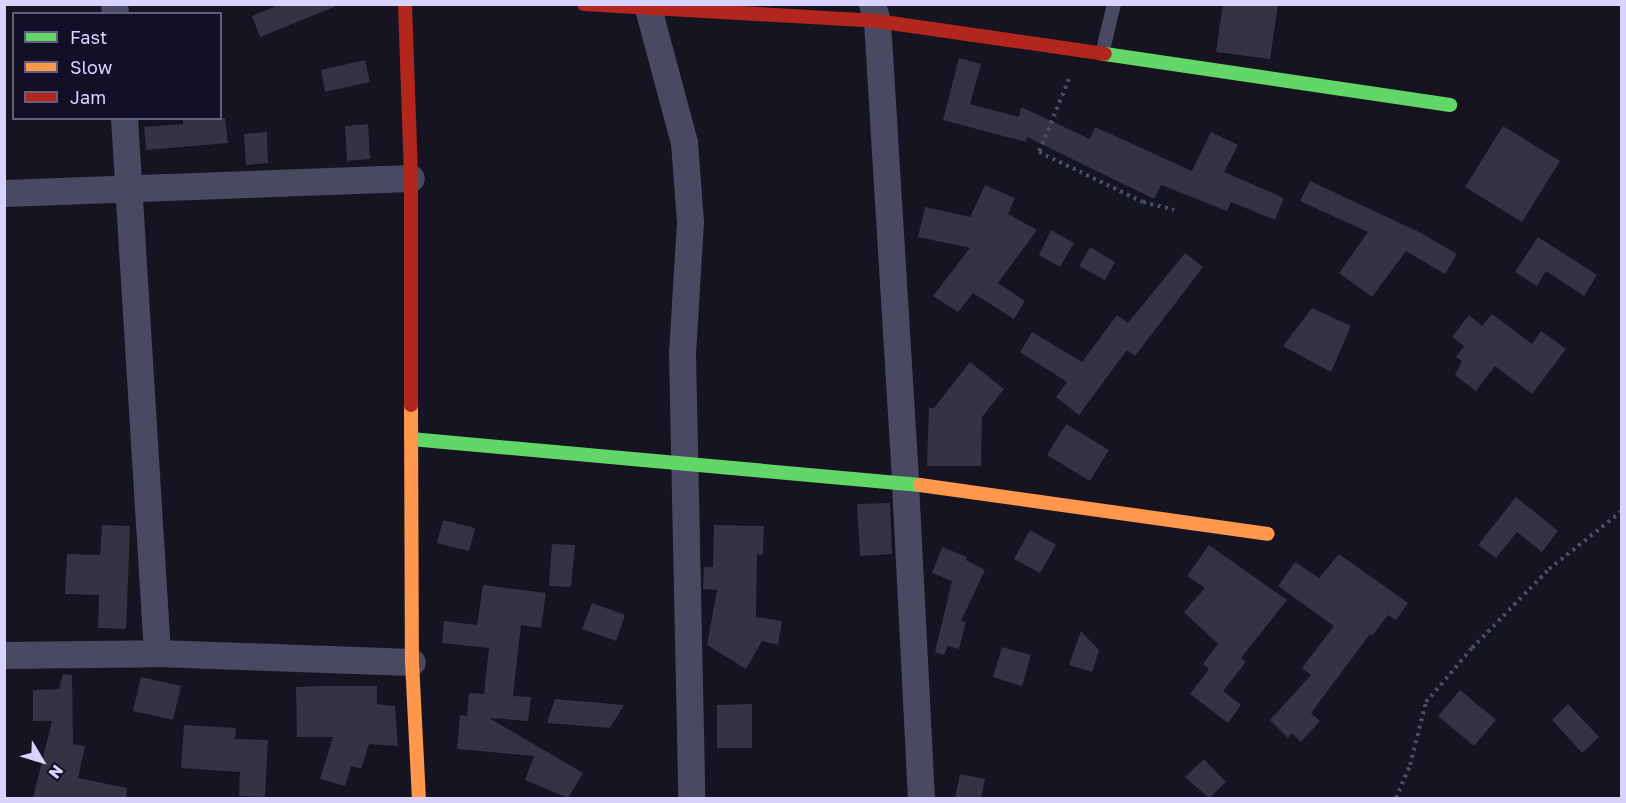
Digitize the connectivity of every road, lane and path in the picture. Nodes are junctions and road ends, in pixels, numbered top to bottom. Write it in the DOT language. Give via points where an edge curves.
graph roads {
  1 [pos="405,4"];
  2 [pos="584,4"];
  3 [pos="1114,4"];
  4 [pos="648,8"];
  5 [pos="874,13"];
  6 [pos="1082,51"];
  7 [pos="1102,54"];
  8 [pos="1450,105"];
  9 [pos="124,120"];
  10 [pos="411,178"];
  11 [pos="130,189"];
  12 [pos="4,193"];
  13 [pos="1174,210"];
  14 [pos="411,439"];
  15 [pos="684,462"];
  16 [pos="905,483"];
  17 [pos="1622,511"];
  18 [pos="1268,534"];
  19 [pos="157,653"];
  20 [pos="4,655"];
  21 [pos="412,662"];
  22 [pos="419,798"];
  23 [pos="691,798"];
  24 [pos="921,798"];
  25 [pos="1396,798"];
  1 -- 10 [label="street"];
  2 -- 4 [label="street"];
  3 -- 7 [label="lane"];
  4 -- 5 [label="street"];
  4 -- 15 [label="street" via="684,142 690,222 682,352"];
  5 -- 6 [label="street"];
  5 -- 16 [label="street"];
  6 -- 7 [label="street"];
  6 -- 13 [label="path" via="1040,152 1143,202"];
  7 -- 8 [label="street"];
  9 -- 11 [label="street"];
  10 -- 11 [label="street"];
  10 -- 14 [label="street"];
  11 -- 12 [label="street"];
  11 -- 19 [label="street"];
  14 -- 15 [label="street"];
  14 -- 21 [label="street"];
  15 -- 16 [label="street"];
  15 -- 23 [label="street"];
  16 -- 18 [label="street"];
  16 -- 24 [label="street"];
  17 -- 25 [label="path" via="1549,568 1426,702 1410,765"];
  19 -- 20 [label="street"];
  19 -- 21 [label="street"];
  21 -- 22 [label="street"];
}
